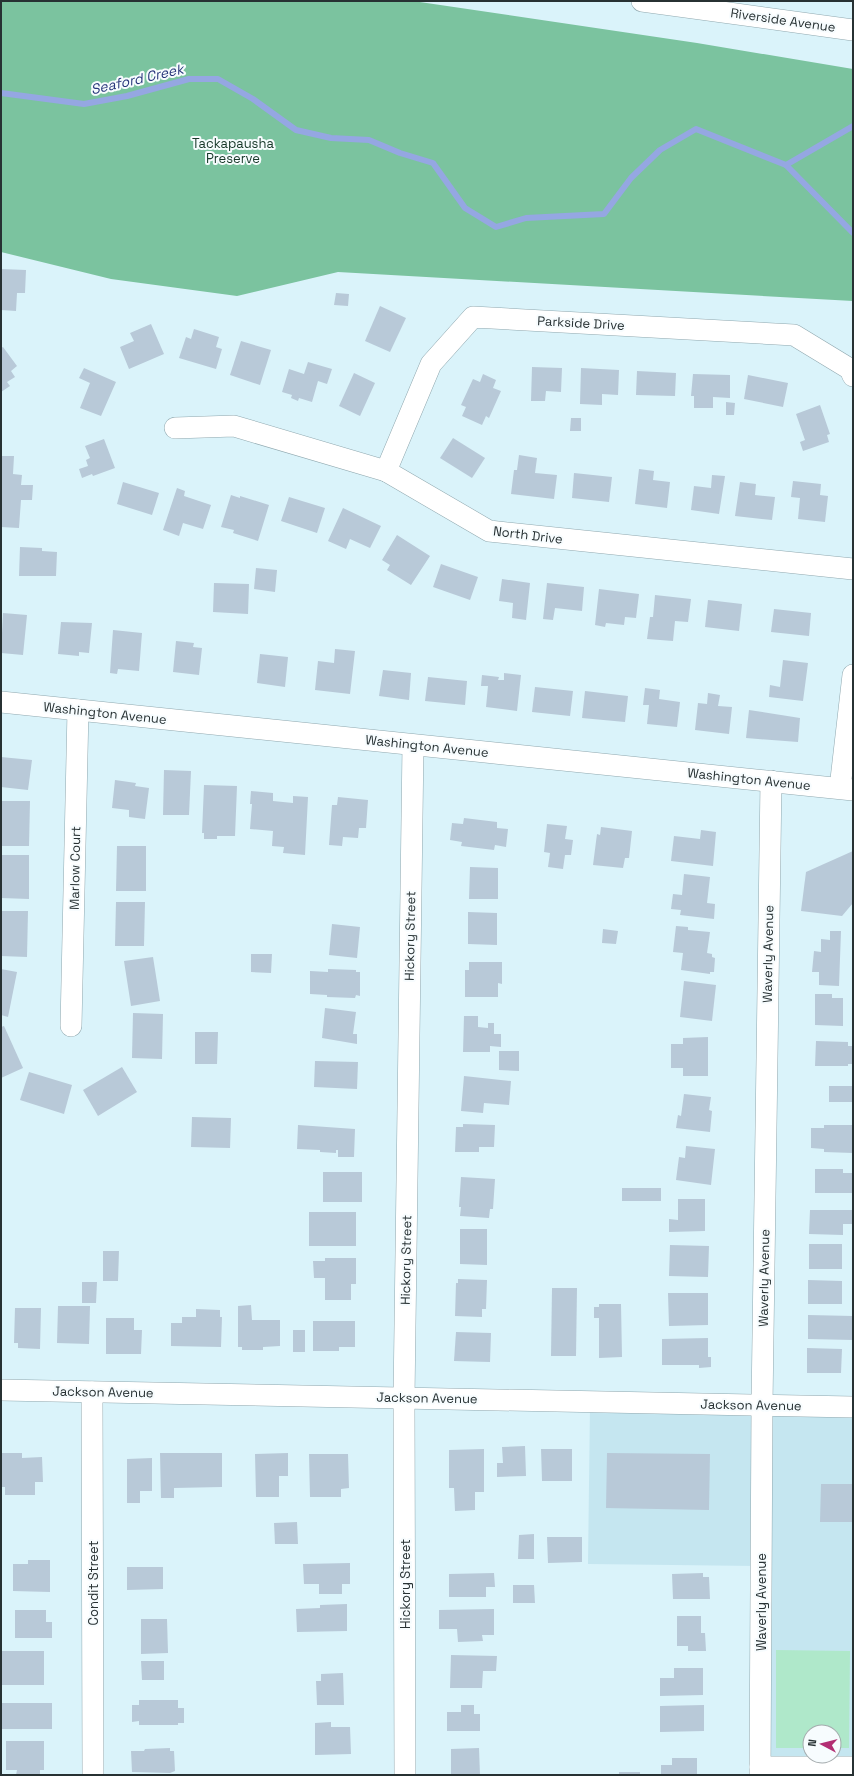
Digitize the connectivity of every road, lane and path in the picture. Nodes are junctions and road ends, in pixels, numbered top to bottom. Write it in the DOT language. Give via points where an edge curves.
graph roads {
  1 [pos="642,1"];
  2 [pos="853,30"];
  3 [pos="853,376"];
  4 [pos="175,428"];
  5 [pos="386,471"];
  6 [pos="853,569"];
  7 [pos="853,675"];
  8 [pos="1,702"];
  9 [pos="78,710"];
  10 [pos="413,745"];
  11 [pos="771,781"];
  12 [pos="846,789"];
  13 [pos="71,1026"];
  14 [pos="1,1390"];
  15 [pos="92,1392"];
  16 [pos="404,1398"];
  17 [pos="762,1405"];
  18 [pos="853,1407"];
  19 [pos="853,1767"];
  20 [pos="760,1771"];
  21 [pos="93,1775"];
  22 [pos="405,1775"];
  1 -- 2 [label="street, Riverside Avenue"];
  3 -- 5 [label="street, Parkside Drive" via="850,369 794,335 473,318 431,364"];
  4 -- 5 [label="street, North Drive" via="234,426"];
  5 -- 6 [label="street, North Drive" via="489,531"];
  7 -- 12 [label="street"];
  8 -- 9 [label="street, Washington Avenue"];
  9 -- 10 [label="street, Washington Avenue"];
  9 -- 13 [label="street, Marlow Court"];
  10 -- 11 [label="street, Washington Avenue"];
  10 -- 16 [label="street, Hickory Street"];
  11 -- 12 [label="street, Washington Avenue"];
  11 -- 17 [label="street, Waverly Avenue"];
  14 -- 15 [label="street, Jackson Avenue"];
  15 -- 16 [label="street, Jackson Avenue"];
  15 -- 21 [label="street, Condit Street"];
  16 -- 17 [label="street, Jackson Avenue"];
  16 -- 22 [label="street, Hickory Street"];
  17 -- 18 [label="street, Jackson Avenue"];
  17 -- 20 [label="street, Waverly Avenue"];
  19 -- 20 [label="street"];
}
